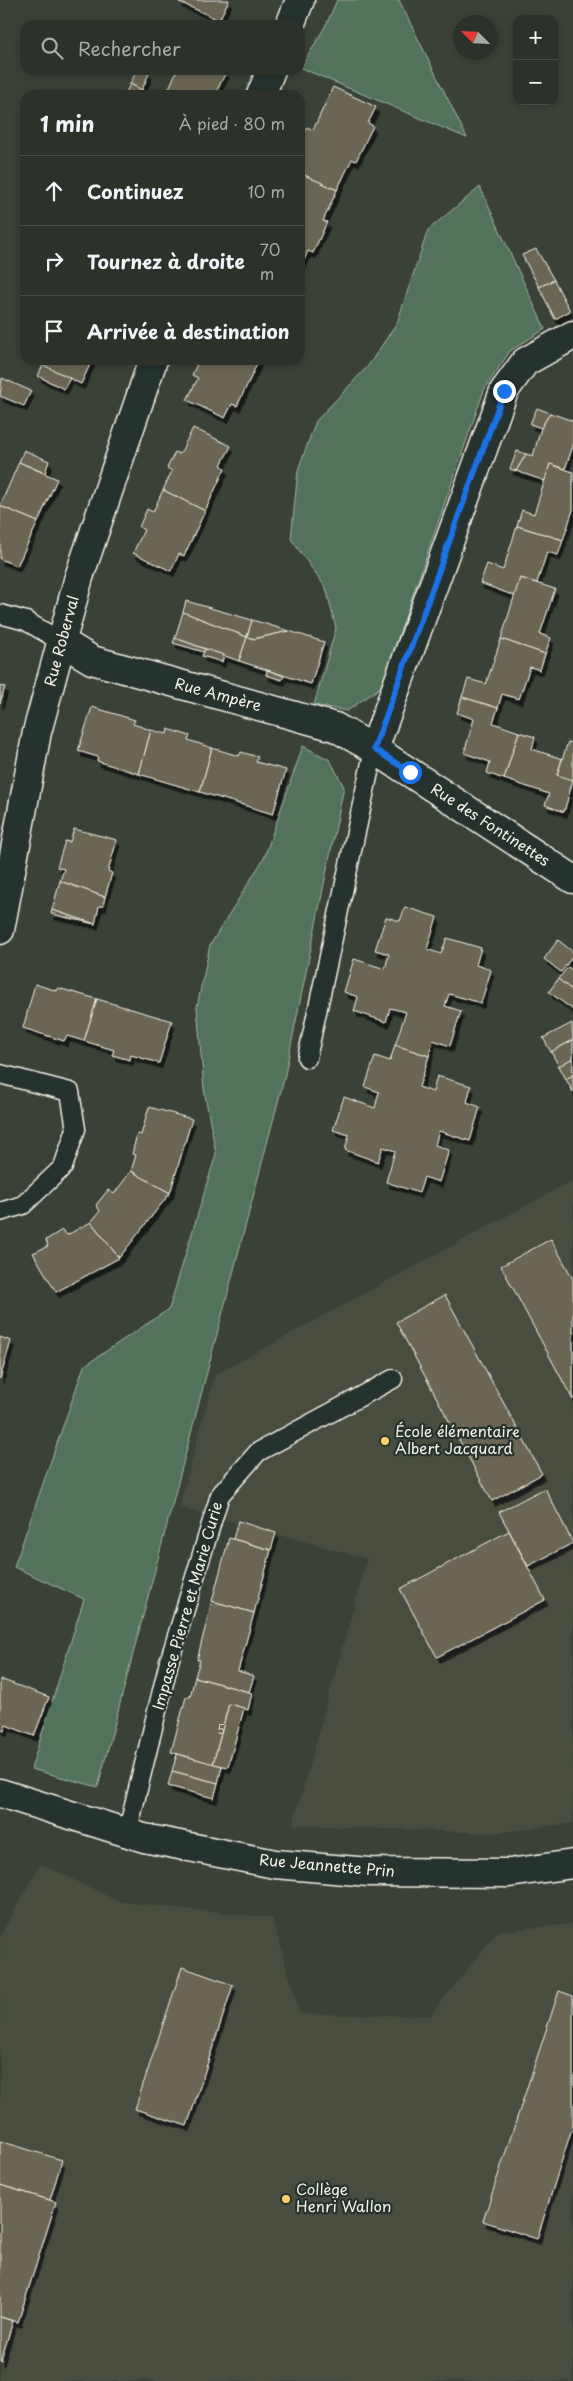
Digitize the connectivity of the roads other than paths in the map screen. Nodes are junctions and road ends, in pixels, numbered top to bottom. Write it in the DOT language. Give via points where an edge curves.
graph roads {
  1 [pos="300,0"];
  2 [pos="292,20"];
  3 [pos="269,75"];
  4 [pos="263,90"];
  5 [pos="573,335"];
  6 [pos="151,365"];
  7 [pos="0,614"];
  8 [pos="62,642"];
  9 [pos="374,749"];
  10 [pos="573,879"];
  11 [pos="0,930"];
  12 [pos="307,1058"];
  13 [pos="0,1074"];
  14 [pos="0,1212"];
  15 [pos="393,1379"];
  16 [pos="0,1793"];
  17 [pos="127,1834"];
  18 [pos="573,1864"];
  1 -- 2 [label="street"];
  3 -- 4 [label="street"];
  5 -- 9 [label="street" via="525,362 504,391"];
  6 -- 8 [label="street, Rue Roberval" via="79,577"];
  7 -- 8 [label="lane" via="26,621"];
  8 -- 9 [label="street, Rue Ampère" via="92,660 336,727"];
  8 -- 11 [label="street, Rue Roberval" via="37,732"];
  9 -- 10 [label="street, Rue des Fontinettes"];
  9 -- 12 [label="lane"];
  13 -- 14 [label="lane" via="70,1092 76,1129 63,1167 23,1205"];
  15 -- 17 [label="lane, Impasse Pierre et Marie Curie" via="258,1452 220,1495 169,1662"];
  16 -- 17 [label="street, Rue Jeannette Prin"];
  17 -- 18 [label="street, Rue Jeannette Prin" via="275,1864 369,1872 510,1873"];
}
